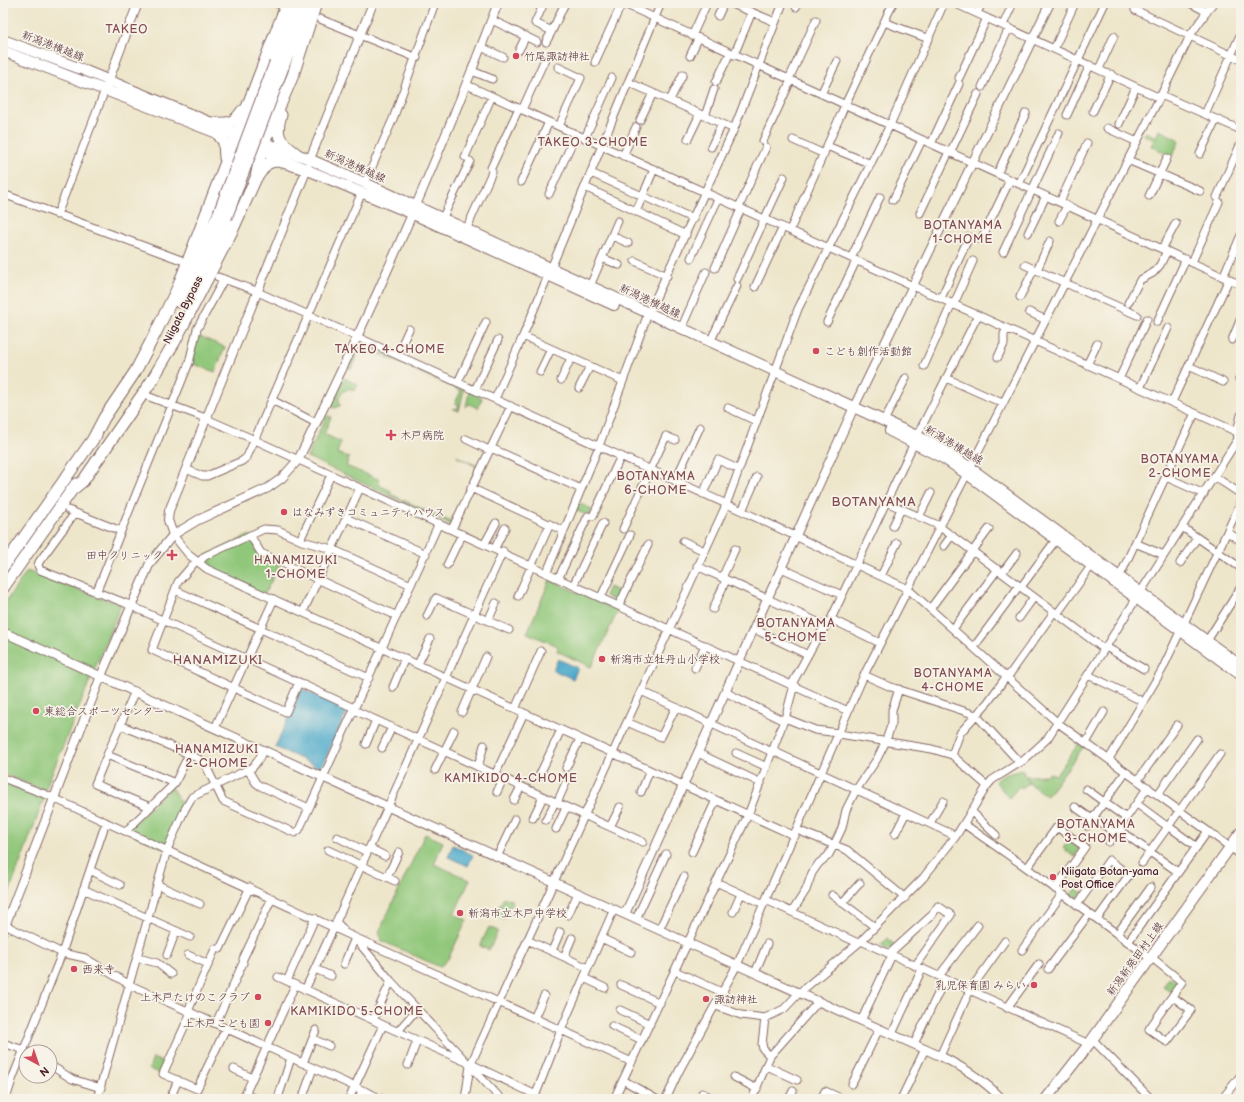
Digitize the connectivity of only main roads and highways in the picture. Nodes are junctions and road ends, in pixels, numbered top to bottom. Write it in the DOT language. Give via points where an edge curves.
graph roads {
  1 [pos="297,3"];
  2 [pos="308,3"];
  3 [pos="316,3"];
  4 [pos="281,4"];
  5 [pos="3,40"];
  6 [pos="3,51"];
  7 [pos="279,65"];
  8 [pos="293,75"];
  9 [pos="107,85"];
  10 [pos="253,91"];
  11 [pos="210,123"];
  12 [pos="218,134"];
  13 [pos="240,138"];
  14 [pos="262,146"];
  15 [pos="298,155"];
  16 [pos="309,164"];
  17 [pos="224,166"];
  18 [pos="256,178"];
  19 [pos="220,182"];
  20 [pos="415,211"];
  21 [pos="222,215"];
  22 [pos="550,272"];
  23 [pos="648,317"];
  24 [pos="773,374"];
  25 [pos="853,410"];
  26 [pos="916,439"];
  27 [pos="92,441"];
  28 [pos="72,490"];
  29 [pos="1094,563"];
  30 [pos="3,567"];
  31 [pos="3,588"];
  32 [pos="1137,595"];
  33 [pos="1182,627"];
  34 [pos="1241,666"];
  35 [pos="1241,675"];
  36 [pos="1241,832"];
  37 [pos="1046,1099"];
  1 -- 7 [label="highway, Niigata Bypass"];
  2 -- 7 [label="highway, Niigata Bypass"];
  3 -- 8 [label="highway"];
  4 -- 10 [label="highway"];
  5 -- 9 [label="main road, 新潟港横越線"];
  6 -- 9 [label="main road, 新潟港横越線"];
  7 -- 21 [label="highway, Niigata Bypass, bridge"];
  8 -- 14 [label="highway"];
  8 -- 15 [label="highway" via="278,126 281,142"];
  9 -- 11 [label="main road, 新潟港横越線"];
  9 -- 12 [label="main road, 新潟港横越線"];
  10 -- 11 [label="highway" via="235,120 230,123"];
  10 -- 13 [label="highway"];
  11 -- 13 [label="main road, 新潟港横越線"];
  12 -- 13 [label="main road, 新潟港横越線"];
  12 -- 17 [label="highway" via="226,149"];
  13 -- 14 [label="main road, 新潟港横越線"];
  13 -- 17 [label="highway"];
  13 -- 19 [label="highway"];
  14 -- 15 [label="main road, 新潟港横越線"];
  14 -- 16 [label="main road, 新潟港横越線"];
  14 -- 18 [label="highway"];
  15 -- 16 [label="main road, 新潟港横越線"];
  16 -- 18 [label="highway" via="298,168 276,161 268,164"];
  16 -- 20 [label="main road, 新潟港横越線"];
  17 -- 19 [label="highway"];
  18 -- 28 [label="highway" via="233,229 175,341 124,422 82,481"];
  19 -- 27 [label="highway" via="178,287 155,334"];
  20 -- 22 [label="main road, 新潟港横越線"];
  20 -- 22 [label="main road, 新潟港横越線" via="442,219"];
  21 -- 27 [label="highway, Niigata Bypass" via="140,372"];
  21 -- 28 [label="highway, Niigata Bypass" via="194,290 161,353"];
  22 -- 23 [label="main road, 新潟港横越線"];
  22 -- 23 [label="main road, 新潟港横越線" via="590,286"];
  23 -- 24 [label="main road, 新潟港横越線"];
  23 -- 24 [label="main road, 新潟港横越線" via="710,342"];
  24 -- 25 [label="main road, 新潟港横越線"];
  25 -- 26 [label="main road, 新潟港横越線"];
  25 -- 26 [label="main road, 新潟港横越線" via="884,421"];
  26 -- 29 [label="main road, 新潟港横越線" via="932,443"];
  27 -- 30 [label="highway, Niigata Bypass"];
  28 -- 31 [label="highway, Niigata Bypass"];
  29 -- 32 [label="main road, 新潟港横越線"];
  29 -- 32 [label="main road, 新潟港横越線" via="1119,578"];
  32 -- 33 [label="main road, 新潟港横越線"];
  33 -- 34 [label="main road, 新潟港横越線" via="1207,641"];
  33 -- 35 [label="main road, 新潟港横越線"];
  36 -- 37 [label="main road, 新潟新発田村上線"];
}
